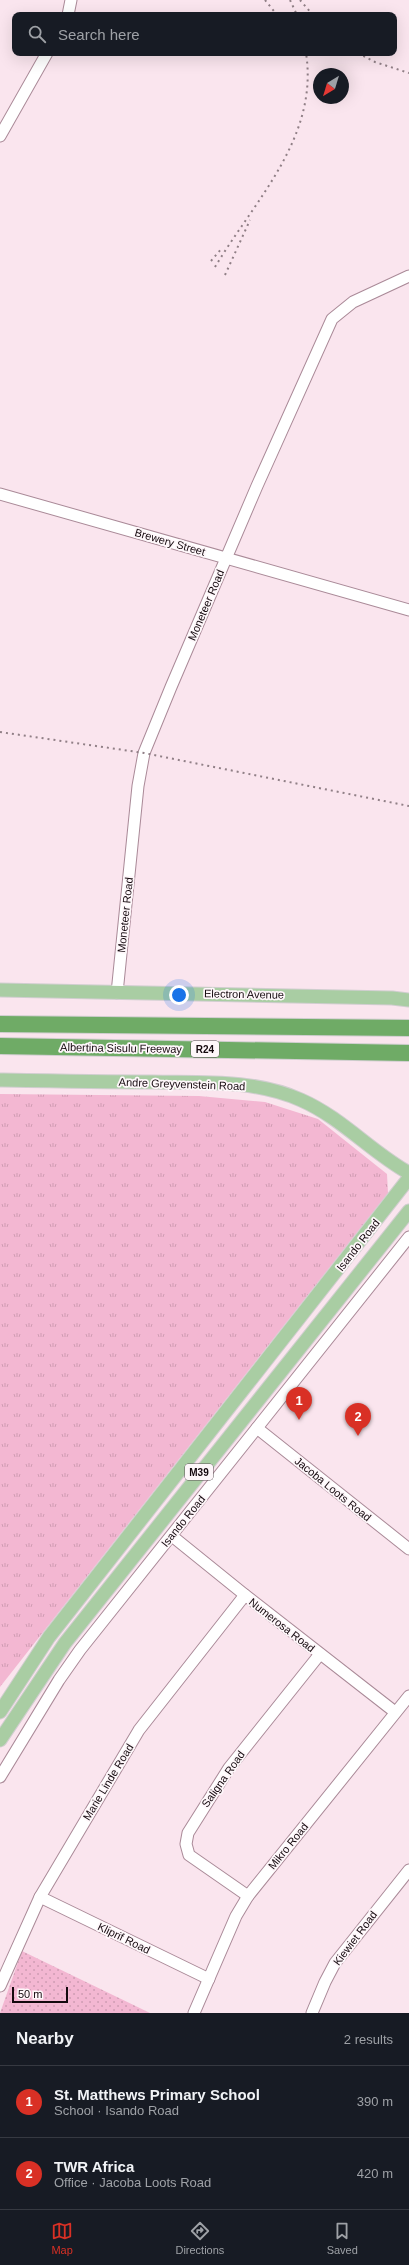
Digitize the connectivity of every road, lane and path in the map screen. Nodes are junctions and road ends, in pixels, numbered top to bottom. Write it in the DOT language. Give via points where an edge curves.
graph roads {
  1 [pos="71,0"];
  2 [pos="69,12"];
  3 [pos="45,56"];
  4 [pos="0,136"];
  5 [pos="409,276"];
  6 [pos="0,494"];
  7 [pos="225,558"];
  8 [pos="409,610"];
  9 [pos="0,990"];
  10 [pos="117,993"];
  11 [pos="409,993"];
  12 [pos="392,998"];
  13 [pos="409,1000"];
  14 [pos="0,1024"];
  15 [pos="409,1028"];
  16 [pos="0,1046"];
  17 [pos="409,1053"];
  18 [pos="0,1080"];
  19 [pos="408,1179"];
  20 [pos="409,1211"];
  21 [pos="409,1237"];
  22 [pos="257,1428"];
  23 [pos="172,1536"];
  24 [pos="409,1549"];
  25 [pos="245,1596"];
  26 [pos="320,1654"];
  27 [pos="409,1696"];
  28 [pos="0,1712"];
  29 [pos="395,1712"];
  30 [pos="0,1740"];
  31 [pos="0,1777"];
  32 [pos="409,1870"];
  33 [pos="248,1896"];
  34 [pos="40,1897"];
  35 [pos="2,1973"];
  36 [pos="209,1979"];
  37 [pos="0,1986"];
  38 [pos="194,2013"];
  39 [pos="312,2013"];
  1 -- 2 [label="street"];
  3 -- 4 [label="street"];
  5 -- 7 [label="street, Moneteer Road" via="353,302 332,319"];
  6 -- 7 [label="street, Brewery Street"];
  7 -- 8 [label="street, Brewery Street"];
  7 -- 10 [label="street, Moneteer Road" via="144,753 138,786"];
  9 -- 10 [label="main road, Electron Avenue"];
  10 -- 12 [label="main road, Electron Avenue"];
  11 -- 12 [label="main road, Electron Avenue"];
  12 -- 13 [label="main road, Electron Avenue"];
  14 -- 15 [label="highway, Albertina Sisulu Freeway / R24"];
  16 -- 17 [label="highway, Albertina Sisulu Freeway / R24"];
  18 -- 19 [label="main road, Andre Greyvenstein Road" via="211,1083 257,1087 286,1094 317,1108 348,1128"];
  19 -- 28 [label="main road, Isando Road / M39" via="49,1637"];
  20 -- 30 [label="main road, Isando Road / M39" via="65,1643"];
  21 -- 22 [label="street, Isando Road"];
  22 -- 23 [label="street, Isando Road"];
  22 -- 24 [label="street, Jacoba Loots Road"];
  23 -- 25 [label="street, Numerosa Road"];
  23 -- 31 [label="street, Isando Road" via="59,1680"];
  25 -- 26 [label="street, Numerosa Road"];
  25 -- 34 [label="street, Marie Linde Road" via="139,1730"];
  26 -- 29 [label="street, Numerosa Road"];
  26 -- 33 [label="street, Saligna Road" via="229,1768 188,1833 186,1844 189,1855"];
  27 -- 29 [label="street, Mikro Road"];
  29 -- 33 [label="street, Mikro Road"];
  32 -- 39 [label="street, Kiewiet Road" via="335,1963"];
  33 -- 36 [label="street, Mikro Road" via="236,1916"];
  34 -- 35 [label="street, Marie Linde Road"];
  34 -- 36 [label="street, Kliprif Road"];
  35 -- 37 [label="street, Marie Linde Road"];
  36 -- 38 [label="street, Mikro Road"];
}
